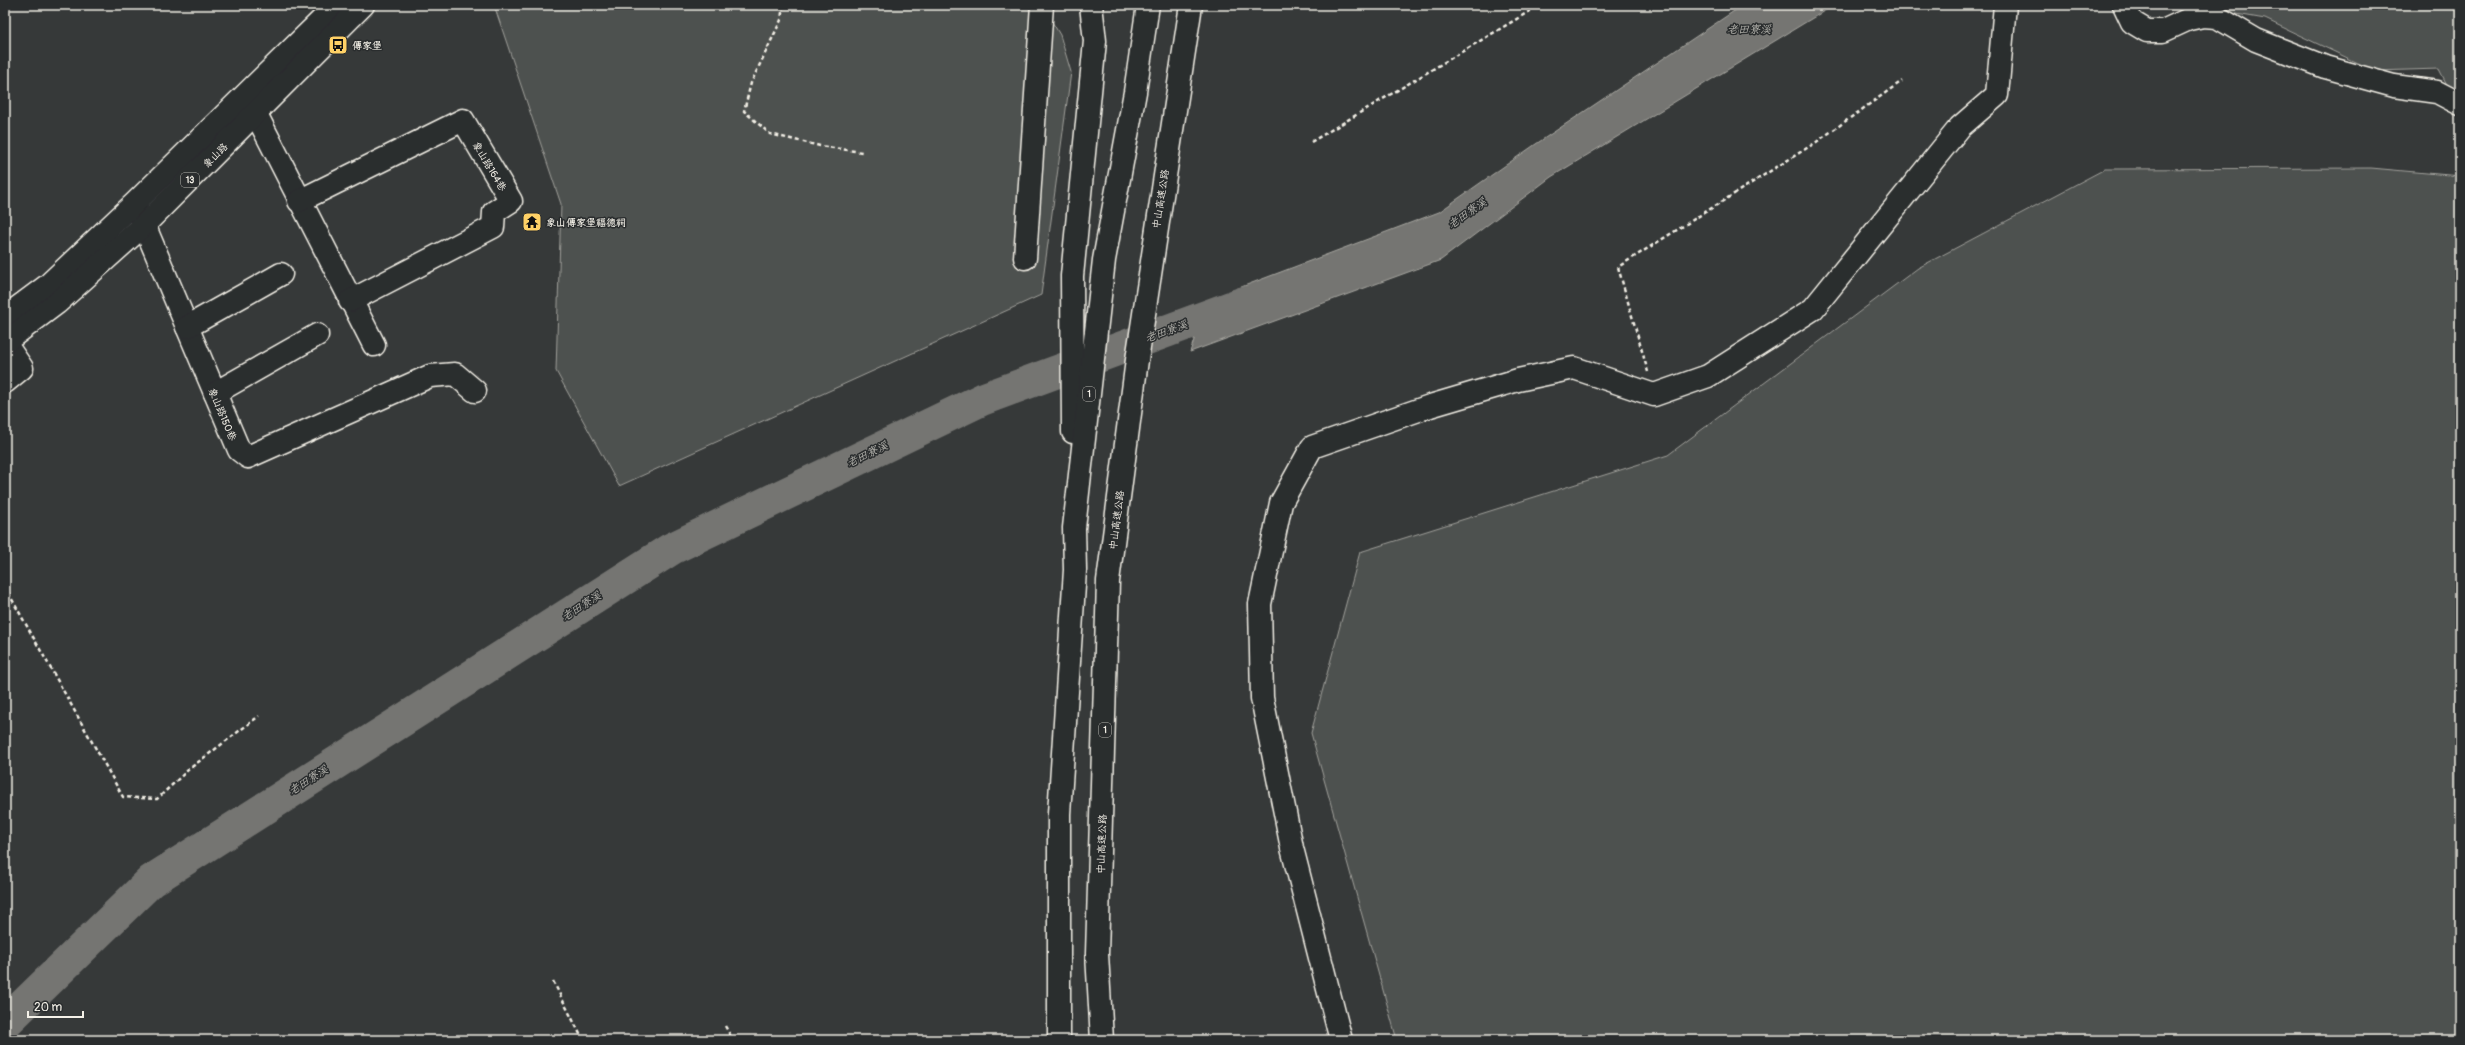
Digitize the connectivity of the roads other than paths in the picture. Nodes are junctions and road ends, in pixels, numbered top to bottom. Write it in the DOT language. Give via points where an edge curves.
graph roads {
  1 [pos="337,5"];
  2 [pos="363,5"];
  3 [pos="1042,5"];
  4 [pos="1091,5"];
  5 [pos="1148,5"];
  6 [pos="1190,5"];
  7 [pos="2005,5"];
  8 [pos="2124,5"];
  9 [pos="2460,104"];
  10 [pos="250,106"];
  11 [pos="299,201"];
  12 [pos="135,203"];
  13 [pos="145,224"];
  14 [pos="1025,258"];
  15 [pos="281,274"];
  16 [pos="350,301"];
  17 [pos="5,317"];
  18 [pos="187,327"];
  19 [pos="316,335"];
  20 [pos="5,343"];
  21 [pos="374,345"];
  22 [pos="5,382"];
  23 [pos="475,391"];
  24 [pos="215,394"];
  25 [pos="1074,528"];
  26 [pos="1059,1040"];
  27 [pos="1102,1040"];
  28 [pos="1342,1040"];
  1 -- 10 [label="main road, 象山路 / 13"];
  2 -- 10 [label="main road, 象山路 / 13"];
  3 -- 14 [label="main road"];
  4 -- 25 [label="main road" via="1095,41 1072,276"];
  5 -- 25 [label="main road, 1" via="1104,260"];
  6 -- 27 [label="main road, 中山高速公路 / 1" via="1154,243 1108,581 1097,954"];
  7 -- 28 [label="main road" via="1998,95 1960,127 1813,309 1708,376 1654,395 1574,368 1511,382 1430,406 1312,447 1281,503 1260,604 1262,698 1292,848"];
  8 -- 9 [label="main road" via="2132,22 2147,31 2163,32 2190,19 2203,16 2217,17 2256,40 2325,68 2394,86 2437,92"];
  10 -- 11 [label="main road"];
  10 -- 12 [label="main road, 象山路 / 13"];
  10 -- 13 [label="main road, 象山路 / 13"];
  11 -- 16 [label="main road"];
  11 -- 16 [label="main road, 象山路164巷" via="463,120 511,201 494,212 493,227"];
  12 -- 13 [label="main road, 象山路150巷"];
  12 -- 17 [label="main road, 象山路 / 13" via="48,285"];
  13 -- 18 [label="main road, 象山路150巷"];
  13 -- 20 [label="main road, 象山路 / 13" via="57,303"];
  15 -- 18 [label="main road"];
  16 -- 21 [label="main road"];
  18 -- 24 [label="main road, 象山路150巷"];
  19 -- 24 [label="main road"];
  20 -- 22 [label="main road" via="22,368"];
  23 -- 24 [label="main road, 象山路150巷" via="455,374 430,376 248,457 238,450"];
  25 -- 26 [label="main road, 1" via="1075,570 1059,814"];
}
